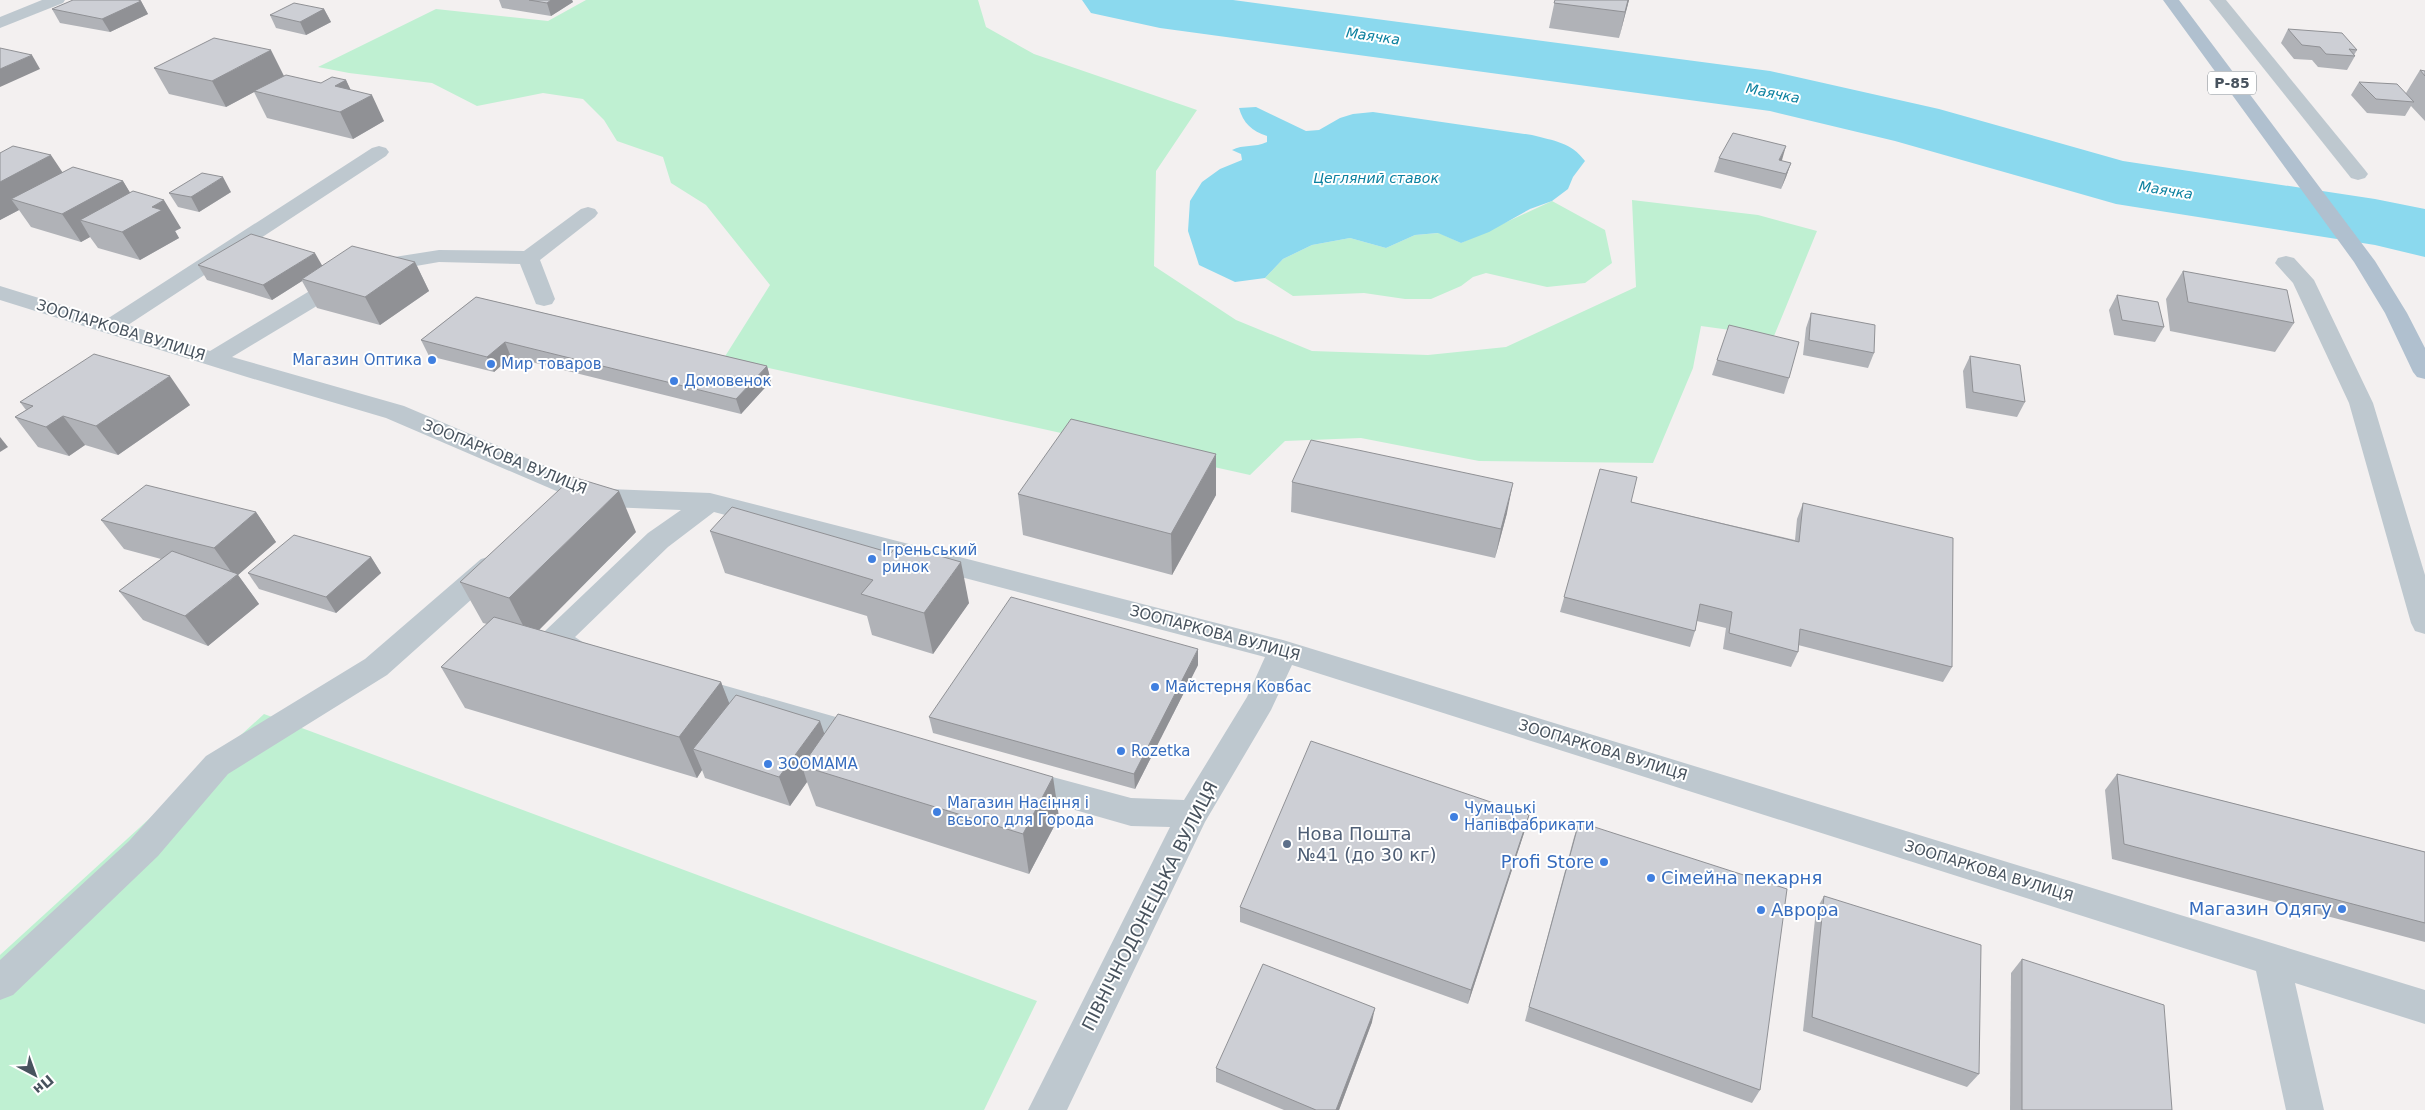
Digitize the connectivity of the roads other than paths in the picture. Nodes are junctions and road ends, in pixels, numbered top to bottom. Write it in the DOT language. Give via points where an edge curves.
graph roads {
  1 [pos="57,0"];
  2 [pos="2171,0"];
  3 [pos="2217,0"];
  4 [pos="0,23"];
  5 [pos="379,152"];
  6 [pos="2358,174"];
  7 [pos="588,213"];
  8 [pos="529,258"];
  9 [pos="2286,263"];
  10 [pos="0,293"];
  11 [pos="544,299"];
  12 [pos="110,327"];
  13 [pos="213,359"];
  14 [pos="2425,372"];
  15 [pos="577,490"];
  16 [pos="710,502"];
  17 [pos="555,510"];
  18 [pos="510,549"];
  19 [pos="2425,623"];
  20 [pos="1283,650"];
  21 [pos="614,666"];
  22 [pos="661,680"];
  23 [pos="891,745"];
  24 [pos="997,774"];
  25 [pos="1193,814"];
  26 [pos="2272,960"];
  27 [pos="0,983"];
  28 [pos="2425,1007"];
  29 [pos="1047,1110"];
  30 [pos="2305,1110"];
  1 -- 4 [label="street"];
  2 -- 14 [label="main road, Р-85" via="2364,261 2396,313"];
  3 -- 6 [label="street"];
  5 -- 12 [label="street"];
  7 -- 8 [label="street"];
  8 -- 11 [label="street"];
  8 -- 13 [label="street" via="439,256 364,268"];
  9 -- 19 [label="street" via="2302,280 2313,300 2361,403"];
  10 -- 12 [label="street, ЗООПАРКОВА ВУЛИЦЯ"];
  12 -- 13 [label="street, ЗООПАРКОВА ВУЛИЦЯ"];
  13 -- 15 [label="street, ЗООПАРКОВА ВУЛИЦЯ" via="396,412"];
  15 -- 16 [label="street, ЗООПАРКОВА ВУЛИЦЯ" via="609,498"];
  15 -- 17 [label="street"];
  16 -- 20 [label="street, ЗООПАРКОВА ВУЛИЦЯ"];
  16 -- 21 [label="street" via="658,540 555,639 585,658"];
  18 -- 27 [label="street" via="376,667 217,765 142,850"];
  20 -- 25 [label="street, ПІВНІЧНОДОНЕЦЬКА ВУЛИЦЯ" via="1260,702"];
  20 -- 26 [label="street, ЗООПАРКОВА ВУЛИЦЯ"];
  22 -- 23 [label="street"];
  24 -- 25 [label="street" via="1131,812"];
  25 -- 29 [label="street, ПІВНІЧНОДОНЕЦЬКА ВУЛИЦЯ"];
  26 -- 28 [label="street, ЗООПАРКОВА ВУЛИЦЯ"];
  26 -- 30 [label="street"];
}
